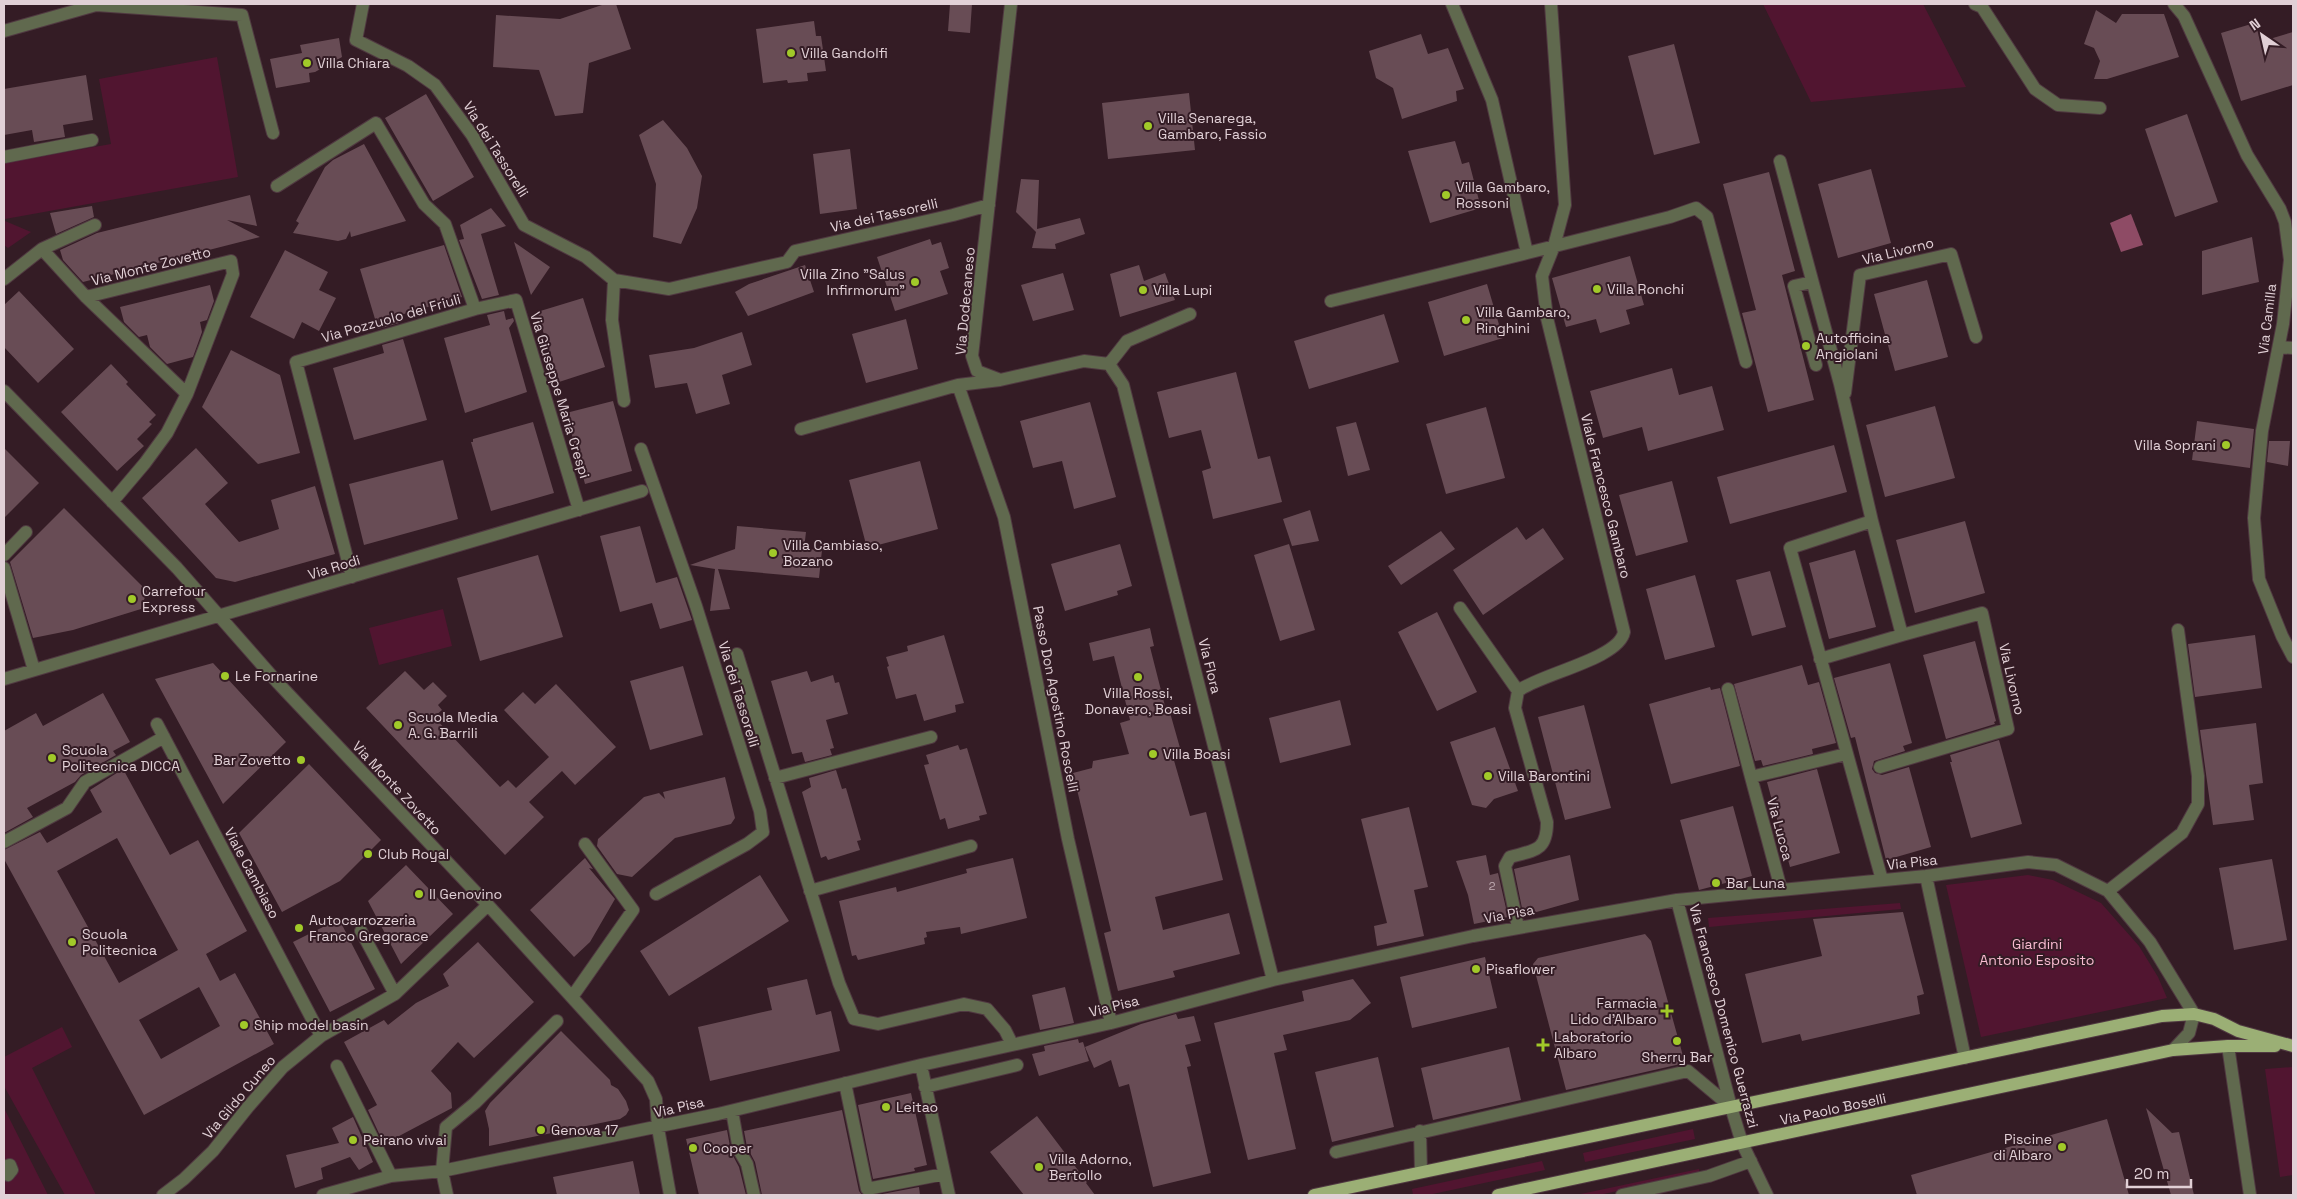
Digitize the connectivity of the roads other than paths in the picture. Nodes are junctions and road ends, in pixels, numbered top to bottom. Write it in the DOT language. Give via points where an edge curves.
graph roads {
  1 [pos="96,4"];
  2 [pos="363,4"];
  3 [pos="1010,4"];
  4 [pos="1452,4"];
  5 [pos="1551,4"];
  6 [pos="1975,4"];
  7 [pos="2174,4"];
  8 [pos="4,31"];
  9 [pos="2100,108"];
  10 [pos="273,132"];
  11 [pos="92,140"];
  12 [pos="4,157"];
  13 [pos="1780,161"];
  14 [pos="277,186"];
  15 [pos="989,205"];
  16 [pos="95,226"];
  17 [pos="1554,246"];
  18 [pos="42,249"];
  19 [pos="1527,253"];
  20 [pos="4,279"];
  21 [pos="614,280"];
  22 [pos="1812,282"];
  23 [pos="86,297"];
  24 [pos="1331,300"];
  25 [pos="475,309"];
  26 [pos="1190,314"];
  27 [pos="1976,337"];
  28 [pos="2280,347"];
  29 [pos="2293,348"];
  30 [pos="1746,362"];
  31 [pos="1109,364"];
  32 [pos="1816,365"];
  33 [pos="1000,380"];
  34 [pos="958,385"];
  35 [pos="4,391"];
  36 [pos="188,394"];
  37 [pos="1844,400"];
  38 [pos="624,401"];
  39 [pos="801,429"];
  40 [pos="641,449"];
  41 [pos="642,491"];
  42 [pos="112,502"];
  43 [pos="579,510"];
  44 [pos="1872,521"];
  45 [pos="26,532"];
  46 [pos="4,555"];
  47 [pos="4,568"];
  48 [pos="352,577"];
  49 [pos="1460,608"];
  50 [pos="220,615"];
  51 [pos="2178,630"];
  52 [pos="1902,635"];
  53 [pos="737,654"];
  54 [pos="2293,657"];
  55 [pos="1820,659"];
  56 [pos="34,670"];
  57 [pos="4,679"];
  58 [pos="1728,689"];
  59 [pos="1518,691"];
  60 [pos="157,724"];
  61 [pos="164,736"];
  62 [pos="931,738"];
  63 [pos="1846,754"];
  64 [pos="1880,768"];
  65 [pos="775,778"];
  66 [pos="1751,778"];
  67 [pos="4,842"];
  68 [pos="585,844"];
  69 [pos="971,846"];
  70 [pos="1926,876"];
  71 [pos="1882,880"];
  72 [pos="1781,889"];
  73 [pos="810,891"];
  74 [pos="2108,891"];
  75 [pos="656,894"];
  76 [pos="1677,900"];
  77 [pos="488,905"];
  78 [pos="1518,927"];
  79 [pos="362,931"];
  80 [pos="1273,980"];
  81 [pos="395,994"];
  82 [pos="572,997"];
  83 [pos="2194,1014"];
  84 [pos="557,1021"];
  85 [pos="1111,1023"];
  86 [pos="321,1036"];
  87 [pos="1012,1044"];
  88 [pos="2228,1046"];
  89 [pos="2292,1046"];
  90 [pos="2173,1050"];
  91 [pos="1965,1058"];
  92 [pos="921,1065"];
  93 [pos="1017,1065"];
  94 [pos="338,1066"];
  95 [pos="845,1083"];
  96 [pos="926,1087"];
  97 [pos="1730,1108"];
  98 [pos="732,1110"];
  99 [pos="658,1128"];
  100 [pos="1420,1132"];
  101 [pos="1742,1143"];
  102 [pos="1336,1152"];
  103 [pos="1751,1161"];
  104 [pos="4,1167"];
  105 [pos="442,1171"];
  106 [pos="1421,1172"];
  107 [pos="4,1173"];
  108 [pos="944,1174"];
  109 [pos="391,1176"];
  110 [pos="163,1195"];
  111 [pos="322,1195"];
  112 [pos="448,1195"];
  113 [pos="670,1195"];
  114 [pos="754,1195"];
  115 [pos="949,1195"];
  116 [pos="1314,1195"];
  117 [pos="1498,1195"];
  118 [pos="1622,1195"];
  119 [pos="1767,1195"];
  120 [pos="2250,1195"];
  1 -- 8 [label="street"];
  1 -- 10 [label="street" via="242,15"];
  2 -- 21 [label="street, Via dei Tassorelli" via="356,40 408,66 435,85 472,135 524,225 586,257"];
  3 -- 15 [label="street, Via Dodecaneso"];
  4 -- 19 [label="street" via="1492,100"];
  5 -- 17 [label="street, Viale Francesco Gambaro" via="1564,205"];
  6 -- 9 [label="street" via="1982,7 2035,89 2058,104"];
  7 -- 28 [label="street, Via Camilla" via="2184,16 2247,155 2285,222 2290,260"];
  11 -- 12 [label="street"];
  13 -- 22 [label="street, Via Livorno"];
  14 -- 25 [label="street, Via Pozzuolo del Friuli" via="376,122 424,204 445,224"];
  15 -- 21 [label="street, Via dei Tassorelli" via="795,251 787,262 669,289"];
  15 -- 33 [label="street, Via Dodecaneso" via="972,356 977,371"];
  16 -- 18 [label="street"];
  17 -- 19 [label="street"];
  17 -- 30 [label="street" via="1696,208 1707,217"];
  17 -- 59 [label="street, Viale Francesco Gambaro" via="1542,276 1547,318 1624,632 1623,639 1613,648 1527,684"];
  18 -- 20 [label="street"];
  18 -- 23 [label="street, Via Monte Zovetto"];
  19 -- 24 [label="street"];
  21 -- 38 [label="street" via="612,320"];
  22 -- 32 [label="street" via="1794,286"];
  22 -- 37 [label="street, Via Livorno"];
  23 -- 36 [label="street, Via Monte Zovetto"];
  23 -- 36 [label="street, Via Monte Zovetto" via="231,261 233,274"];
  25 -- 43 [label="street, Via Giuseppe Maria Crespi" via="516,300"];
  25 -- 48 [label="street, Via Pozzuolo del Friuli" via="296,362"];
  26 -- 31 [label="street" via="1127,341"];
  27 -- 37 [label="street, Via Livorno" via="1951,254 1860,275"];
  28 -- 29 [label="street"];
  28 -- 54 [label="street, Via Camilla" via="2262,430 2254,518 2259,579"];
  31 -- 33 [label="street" via="1084,361"];
  31 -- 80 [label="street, Via Flora" via="1124,384"];
  33 -- 34 [label="street"];
  34 -- 39 [label="street"];
  34 -- 85 [label="street, Passo Don Agostino Roscelli" via="1004,517 1068,840"];
  35 -- 42 [label="street, Via Monte Zovetto"];
  36 -- 42 [label="street, Via Monte Zovetto" via="167,433"];
  37 -- 44 [label="street, Via Livorno"];
  40 -- 75 [label="street, Via dei Tassorelli" via="696,606 760,811 763,832"];
  41 -- 43 [label="street, Via Rodi"];
  42 -- 50 [label="street, Via Monte Zovetto"];
  43 -- 48 [label="street, Via Rodi"];
  44 -- 52 [label="street, Via Livorno"];
  44 -- 55 [label="street" via="1790,548"];
  45 -- 46 [label="street"];
  47 -- 56 [label="street"];
  48 -- 50 [label="street, Via Rodi"];
  49 -- 59 [label="street"];
  50 -- 56 [label="street, Via Rodi"];
  50 -- 77 [label="street, Via Monte Zovetto" via="278,683"];
  51 -- 74 [label="street" via="2198,776 2198,804 2182,833"];
  52 -- 55 [label="street, Via Livorno"];
  52 -- 64 [label="street, Via Livorno" via="1982,613 2008,729"];
  53 -- 65 [label="street"];
  55 -- 63 [label="street"];
  56 -- 57 [label="street, Via Rodi"];
  58 -- 66 [label="street, Via Lucca"];
  59 -- 78 [label="street" via="1515,708 1547,822 1547,837 1539,849 1510,857 1506,866"];
  60 -- 61 [label="street, Viale Cambiaso"];
  61 -- 67 [label="street" via="85,782 67,808"];
  61 -- 86 [label="street, Viale Cambiaso"];
  62 -- 65 [label="street"];
  63 -- 66 [label="street"];
  63 -- 71 [label="street"];
  65 -- 73 [label="street"];
  66 -- 72 [label="street, Via Lucca"];
  68 -- 82 [label="street" via="633,910"];
  69 -- 73 [label="street"];
  70 -- 71 [label="street, Via Pisa"];
  70 -- 74 [label="street, Via Pisa" via="2028,862 2056,865"];
  70 -- 91 [label="street"];
  71 -- 72 [label="street, Via Pisa"];
  72 -- 76 [label="street, Via Pisa"];
  73 -- 87 [label="street" via="839,984 854,1018 878,1024 964,1004 987,1009"];
  74 -- 83 [label="street, Via Pisa" via="2150,942"];
  76 -- 78 [label="street, Via Pisa"];
  76 -- 97 [label="street, Via Francesco Domenico Guerrazzi"];
  77 -- 81 [label="street, Via Gildo Cuneo"];
  77 -- 82 [label="street, Via Monte Zovetto"];
  78 -- 80 [label="street, Via Pisa"];
  79 -- 81 [label="street"];
  80 -- 85 [label="street, Via Pisa"];
  81 -- 86 [label="street, Via Gildo Cuneo"];
  82 -- 99 [label="street, Via Monte Zovetto" via="648,1081 656,1099"];
  83 -- 89 [label="main road" via="2214,1019 2238,1031"];
  83 -- 90 [label="street" via="2189,1033"];
  83 -- 91 [label="main road, Via Paolo Boselli" via="2162,1016"];
  84 -- 105 [label="street" via="446,1127"];
  85 -- 87 [label="street, Via Pisa"];
  86 -- 110 [label="street, Via Gildo Cuneo" via="283,1067 213,1152"];
  87 -- 92 [label="street, Via Pisa"];
  88 -- 89 [label="main road, Via Paolo Boselli"];
  88 -- 90 [label="main road, Via Paolo Boselli"];
  88 -- 120 [label="street"];
  90 -- 101 [label="main road, Via Paolo Boselli"];
  91 -- 97 [label="main road, Via Paolo Boselli"];
  92 -- 95 [label="street, Via Pisa"];
  92 -- 96 [label="street"];
  93 -- 96 [label="street"];
  94 -- 109 [label="street"];
  95 -- 98 [label="street, Via Pisa"];
  95 -- 108 [label="street" via="867,1189"];
  96 -- 108 [label="street"];
  97 -- 100 [label="street" via="1688,1071"];
  97 -- 101 [label="street, Via Francesco Domenico Guerrazzi"];
  97 -- 106 [label="main road, Via Paolo Boselli"];
  98 -- 99 [label="street, Via Pisa"];
  98 -- 114 [label="street" via="739,1150 747,1164"];
  99 -- 105 [label="street, Via Pisa"];
  99 -- 113 [label="street, Via Monte Zovetto"];
  100 -- 102 [label="street"];
  100 -- 106 [label="street"];
  101 -- 103 [label="street, Via Francesco Domenico Guerrazzi"];
  101 -- 117 [label="main road, Via Paolo Boselli"];
  103 -- 118 [label="street" via="1710,1176"];
  103 -- 119 [label="street, Via Francesco Domenico Guerrazzi"];
  104 -- 107 [label="street" via="10,1165 12,1170 8,1175"];
  105 -- 109 [label="street, Via Pisa"];
  105 -- 112 [label="street"];
  106 -- 116 [label="main road, Via Paolo Boselli"];
  108 -- 115 [label="street"];
  109 -- 111 [label="street, Via Pisa"];
}
